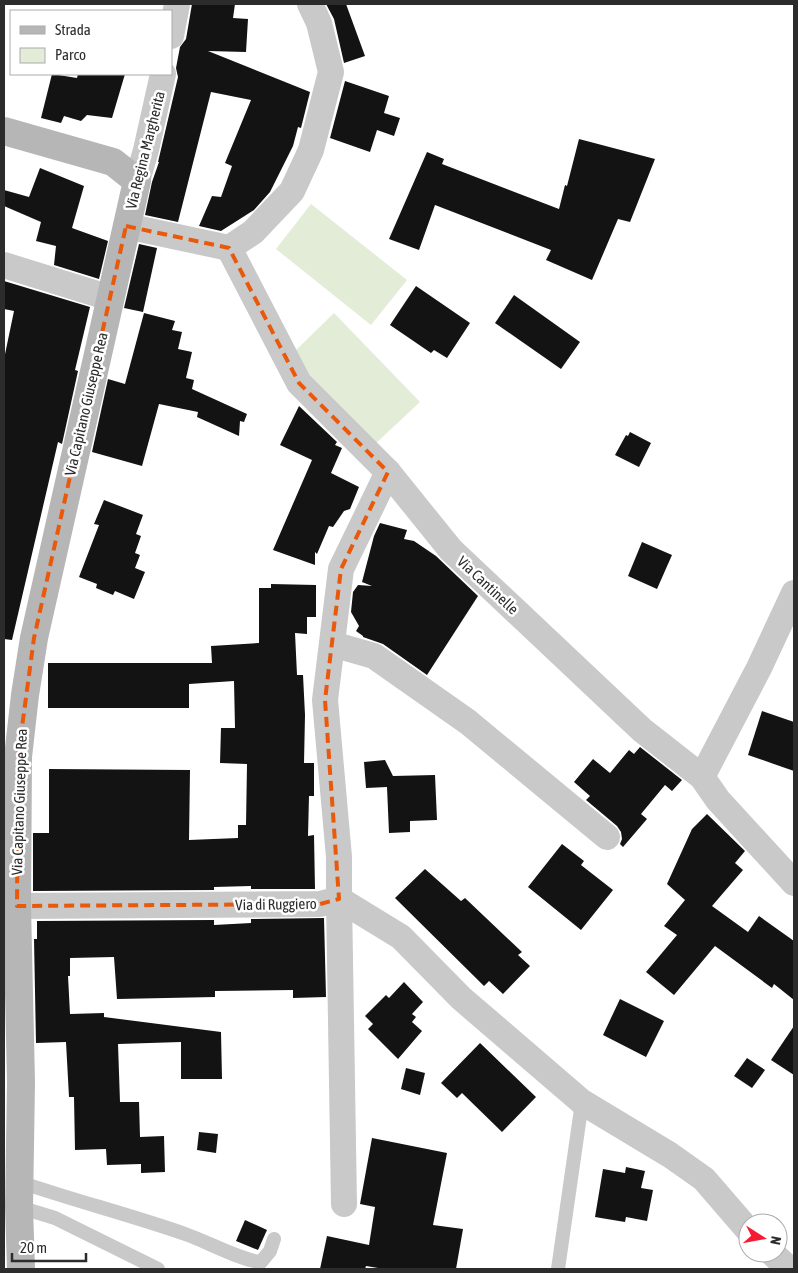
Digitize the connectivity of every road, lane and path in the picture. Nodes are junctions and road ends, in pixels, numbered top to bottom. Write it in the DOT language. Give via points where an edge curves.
graph roads {
  1 [pos="173,4"];
  2 [pos="310,4"];
  3 [pos="172,20"];
  4 [pos="163,75"];
  5 [pos="4,131"];
  6 [pos="137,181"];
  7 [pos="126,226"];
  8 [pos="229,248"];
  9 [pos="4,265"];
  10 [pos="110,298"];
  11 [pos="388,472"];
  12 [pos="794,593"];
  13 [pos="332,644"];
  14 [pos="702,777"];
  15 [pos="607,838"];
  16 [pos="794,884"];
  17 [pos="339,899"];
  18 [pos="17,906"];
  19 [pos="582,1102"];
  20 [pos="20,1195"];
  21 [pos="344,1204"];
  22 [pos="738,1218"];
  23 [pos="274,1239"];
  24 [pos="21,1269"];
  25 [pos="158,1269"];
  26 [pos="558,1269"];
  1 -- 3 [label="street"];
  2 -- 8 [label="street" via="319,23 331,72 311,150 292,191 253,232"];
  4 -- 6 [label="street, Via Regina Margherita"];
  5 -- 6 [label="street" via="113,162"];
  6 -- 7 [label="street, Via Regina Margherita"];
  7 -- 8 [label="street"];
  7 -- 10 [label="street, Via Capitano Giuseppe Rea"];
  8 -- 11 [label="street, Via Cantinelle" via="299,384"];
  9 -- 10 [label="street"];
  10 -- 18 [label="street, Via Capitano Giuseppe Rea" via="34,638 25,696 18,757"];
  11 -- 13 [label="street, Via di Ruggiero" via="341,569"];
  11 -- 14 [label="street, Via Cantinelle" via="451,550 642,730"];
  12 -- 14 [label="street"];
  13 -- 15 [label="street" via="374,656 468,722"];
  13 -- 17 [label="street, Via di Ruggiero" via="324,700 339,857"];
  14 -- 16 [label="street, Via Cantinelle" via="718,800"];
  17 -- 18 [label="street, Via di Ruggiero" via="320,904"];
  17 -- 19 [label="street" via="401,937 461,998"];
  17 -- 21 [label="street"];
  18 -- 20 [label="street, Via Capitano Giuseppe Rea"];
  19 -- 22 [label="street" via="704,1179"];
  19 -- 26 [label="lane"];
  20 -- 23 [label="lane" via="67,1199 148,1221 251,1261 261,1262"];
  20 -- 24 [label="street, Via Capitano Giuseppe Rea"];
  20 -- 25 [label="lane" via="55,1218"];
}
